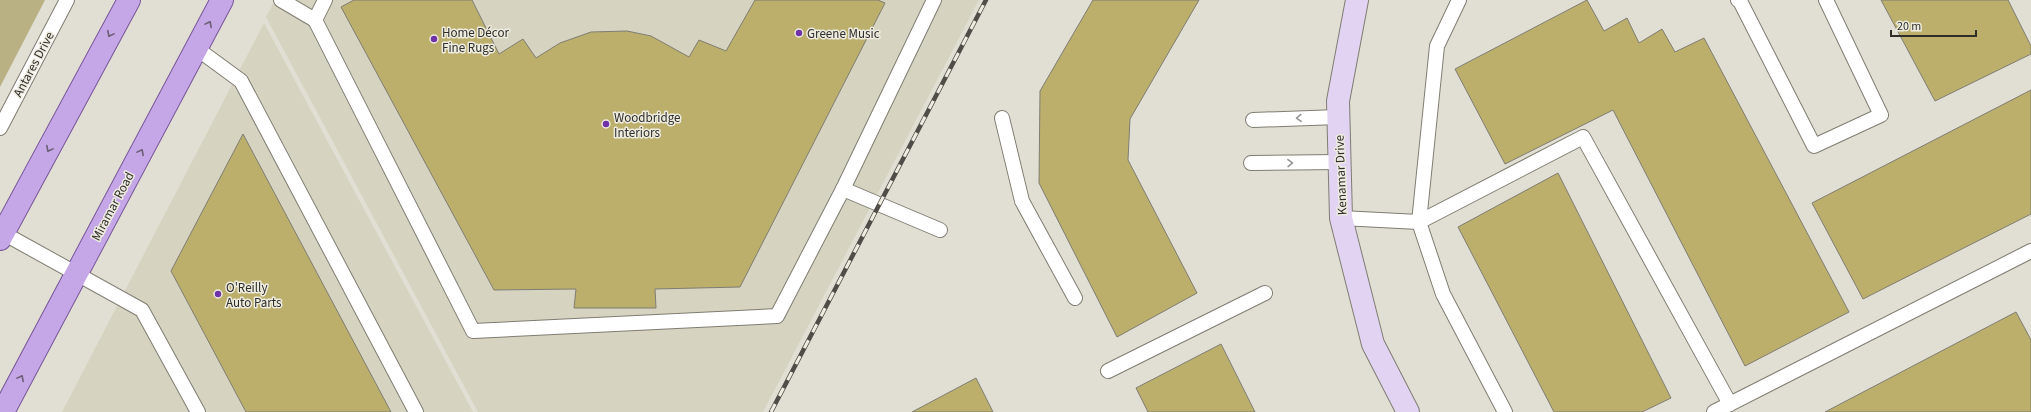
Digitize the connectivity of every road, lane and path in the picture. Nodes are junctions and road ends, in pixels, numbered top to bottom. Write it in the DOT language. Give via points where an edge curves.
graph roads {
  1 [pos="67,0"];
  2 [pos="129,0"];
  3 [pos="222,0"];
  4 [pos="281,0"];
  5 [pos="325,0"];
  6 [pos="934,0"];
  7 [pos="1357,0"];
  8 [pos="1459,0"];
  9 [pos="1738,0"];
  10 [pos="1826,0"];
  11 [pos="315,20"];
  12 [pos="196,48"];
  13 [pos="1338,117"];
  14 [pos="1002,118"];
  15 [pos="1253,120"];
  16 [pos="0,128"];
  17 [pos="1339,162"];
  18 [pos="1251,163"];
  19 [pos="843,189"];
  20 [pos="1341,218"];
  21 [pos="1419,222"];
  22 [pos="940,230"];
  23 [pos="2,236"];
  24 [pos="2031,251"];
  25 [pos="76,272"];
  26 [pos="1265,293"];
  27 [pos="1075,298"];
  28 [pos="1108,371"];
  29 [pos="1730,404"];
  30 [pos="2,412"];
  31 [pos="198,412"];
  32 [pos="416,412"];
  33 [pos="1408,412"];
  34 [pos="1505,412"];
  35 [pos="1714,412"];
  1 -- 16 [label="lane, Antares Drive"];
  2 -- 23 [label="main road, one-way"];
  12 -- 3 [label="main road, Miramar Road, one-way"];
  4 -- 11 [label="lane"];
  5 -- 11 [label="lane"];
  6 -- 19 [label="lane"];
  7 -- 13 [label="street, Kenamar Drive" via="1338,101"];
  8 -- 21 [label="lane" via="1438,46"];
  9 -- 10 [label="lane" via="1814,146 1881,115"];
  11 -- 19 [label="lane" via="473,331 777,316"];
  25 -- 12 [label="main road, Miramar Road, one-way"];
  12 -- 32 [label="lane" via="241,81"];
  13 -- 15 [label="lane, one-way"];
  13 -- 17 [label="street, Kenamar Drive"];
  14 -- 27 [label="lane" via="1022,201"];
  18 -- 17 [label="lane, one-way"];
  17 -- 20 [label="street, Kenamar Drive"];
  19 -- 22 [label="lane"];
  20 -- 21 [label="lane"];
  20 -- 33 [label="street, Kenamar Drive" via="1373,344"];
  21 -- 29 [label="lane" via="1583,137"];
  21 -- 34 [label="lane" via="1443,294"];
  23 -- 25 [label="lane"];
  24 -- 29 [label="lane"];
  30 -- 25 [label="main road, Miramar Road, one-way"];
  25 -- 31 [label="lane" via="142,310"];
  26 -- 28 [label="lane"];
  29 -- 35 [label="lane"];
}
